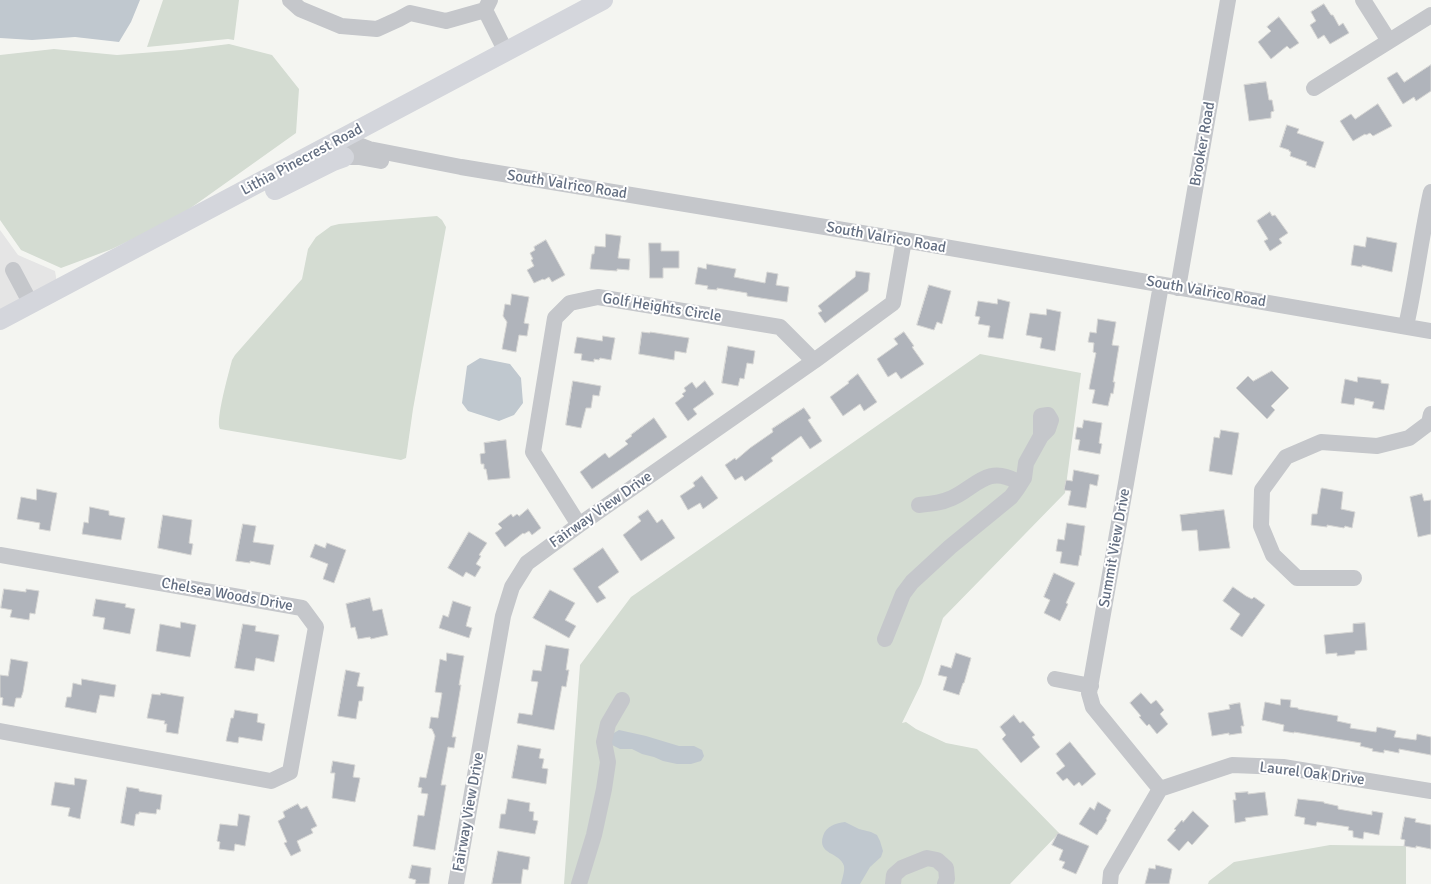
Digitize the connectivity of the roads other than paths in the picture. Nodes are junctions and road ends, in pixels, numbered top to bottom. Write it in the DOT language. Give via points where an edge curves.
graph roads {
  1 [pos="290,0"];
  2 [pos="603,0"];
  3 [pos="1228,0"];
  4 [pos="1363,0"];
  5 [pos="487,5"];
  6 [pos="1431,15"];
  7 [pos="1389,41"];
  8 [pos="506,52"];
  9 [pos="1314,88"];
  10 [pos="344,147"];
  11 [pos="1431,192"];
  12 [pos="904,240"];
  13 [pos="13,270"];
  14 [pos="1161,285"];
  15 [pos="1178,288"];
  16 [pos="31,304"];
  17 [pos="0,320"];
  18 [pos="1406,326"];
  19 [pos="1431,331"];
  20 [pos="814,361"];
  21 [pos="1431,414"];
  22 [pos="1041,436"];
  23 [pos="1013,483"];
  24 [pos="919,505"];
  25 [pos="579,525"];
  26 [pos="0,555"];
  27 [pos="1354,578"];
  28 [pos="885,639"];
  29 [pos="1055,679"];
  30 [pos="1091,686"];
  31 [pos="622,700"];
  32 [pos="0,731"];
  33 [pos="1160,789"];
  34 [pos="1431,791"];
  35 [pos="456,884"];
  36 [pos="579,884"];
  37 [pos="893,884"];
  38 [pos="945,884"];
  39 [pos="1110,884"];
  1 -- 5 [label="street" via="300,9 341,26 377,29 410,13 446,21"];
  2 -- 8 [label="main road, Lithia Pinecrest Road"];
  3 -- 15 [label="street, Brooker Road"];
  4 -- 7 [label="street"];
  5 -- 8 [label="street"];
  6 -- 7 [label="street"];
  7 -- 9 [label="street"];
  8 -- 10 [label="main road, Lithia Pinecrest Road"];
  10 -- 12 [label="street, South Valrico Road" via="356,144 369,149 461,167"];
  10 -- 16 [label="main road, Lithia Pinecrest Road" via="166,232"];
  11 -- 18 [label="street"];
  12 -- 14 [label="street, South Valrico Road"];
  12 -- 20 [label="street, Fairway View Drive" via="892,303"];
  13 -- 16 [label="street"];
  14 -- 15 [label="street, South Valrico Road"];
  14 -- 30 [label="street, Summit View Drive"];
  15 -- 18 [label="street, South Valrico Road"];
  16 -- 17 [label="main road, Lithia Pinecrest Road"];
  18 -- 19 [label="street, South Valrico Road"];
  20 -- 25 [label="street, Fairway View Drive"];
  20 -- 25 [label="street, Golf Heights Circle" via="780,327 598,297 570,303 555,318 533,452"];
  21 -- 27 [label="street" via="1429,423 1409,438 1377,446 1321,442 1286,457 1262,490 1261,526 1273,555 1297,578"];
  22 -- 23 [label="street" via="1026,463 1016,467"];
  23 -- 24 [label="street" via="994,476 983,478 953,498 938,504"];
  23 -- 28 [label="street" via="1010,497 912,582 903,594"];
  25 -- 35 [label="street, Fairway View Drive" via="527,563 512,587 503,616"];
  26 -- 32 [label="street, Chelsea Woods Drive" via="302,608 316,627 290,772 271,781"];
  29 -- 30 [label="street"];
  30 -- 33 [label="street, Summit View Drive" via="1089,693 1093,707"];
  31 -- 36 [label="street" via="608,724 604,742 608,762 604,789 594,835"];
  33 -- 34 [label="street, Laurel Oak Drive" via="1232,765 1283,767"];
  33 -- 39 [label="street" via="1112,873"];
  37 -- 38 [label="street" via="894,875 902,868 927,858 937,860 946,868"];
}
